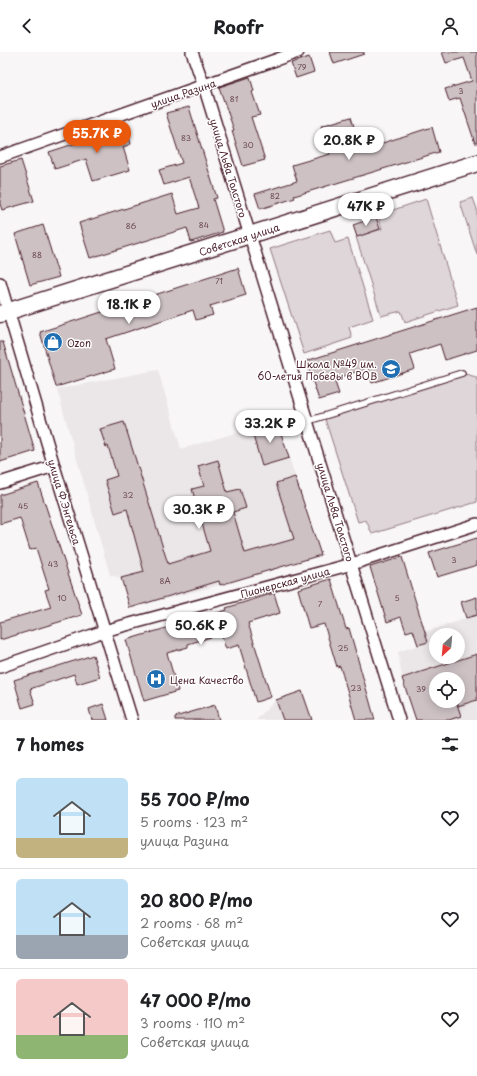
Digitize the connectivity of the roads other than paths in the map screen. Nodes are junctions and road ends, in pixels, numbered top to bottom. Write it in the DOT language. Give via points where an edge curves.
graph roads {
  1 [pos="192,52"];
  2 [pos="298,52"];
  3 [pos="204,86"];
  4 [pos="0,157"];
  5 [pos="477,163"];
  6 [pos="250,235"];
  7 [pos="0,283"];
  8 [pos="4,313"];
  9 [pos="462,373"];
  10 [pos="308,421"];
  11 [pos="54,466"];
  12 [pos="0,483"];
  13 [pos="477,524"];
  14 [pos="352,564"];
  15 [pos="104,631"];
  16 [pos="0,667"];
  17 [pos="132,720"];
  18 [pos="399,720"];
  1 -- 3 [label="street, улица Льва Толстого"];
  2 -- 3 [label="street, улица Разина"];
  3 -- 4 [label="street, улица Разина"];
  3 -- 6 [label="street, улица Льва Толстого"];
  5 -- 6 [label="street, Советская улица"];
  6 -- 8 [label="street, Советская улица"];
  6 -- 10 [label="street, улица Льва Толстого"];
  7 -- 8 [label="street, улица Ф.Энгельса"];
  8 -- 11 [label="street, улица Ф.Энгельса"];
  9 -- 10 [label="lane"];
  10 -- 14 [label="street, улица Льва Толстого"];
  11 -- 12 [label="street"];
  11 -- 15 [label="street, улица Ф.Энгельса"];
  13 -- 14 [label="street, Пионерская улица"];
  14 -- 15 [label="street, Пионерская улица"];
  14 -- 18 [label="street, улица Льва Толстого"];
  15 -- 16 [label="street, Пионерская улица"];
  15 -- 17 [label="street, улица Ф.Энгельса"];
}
